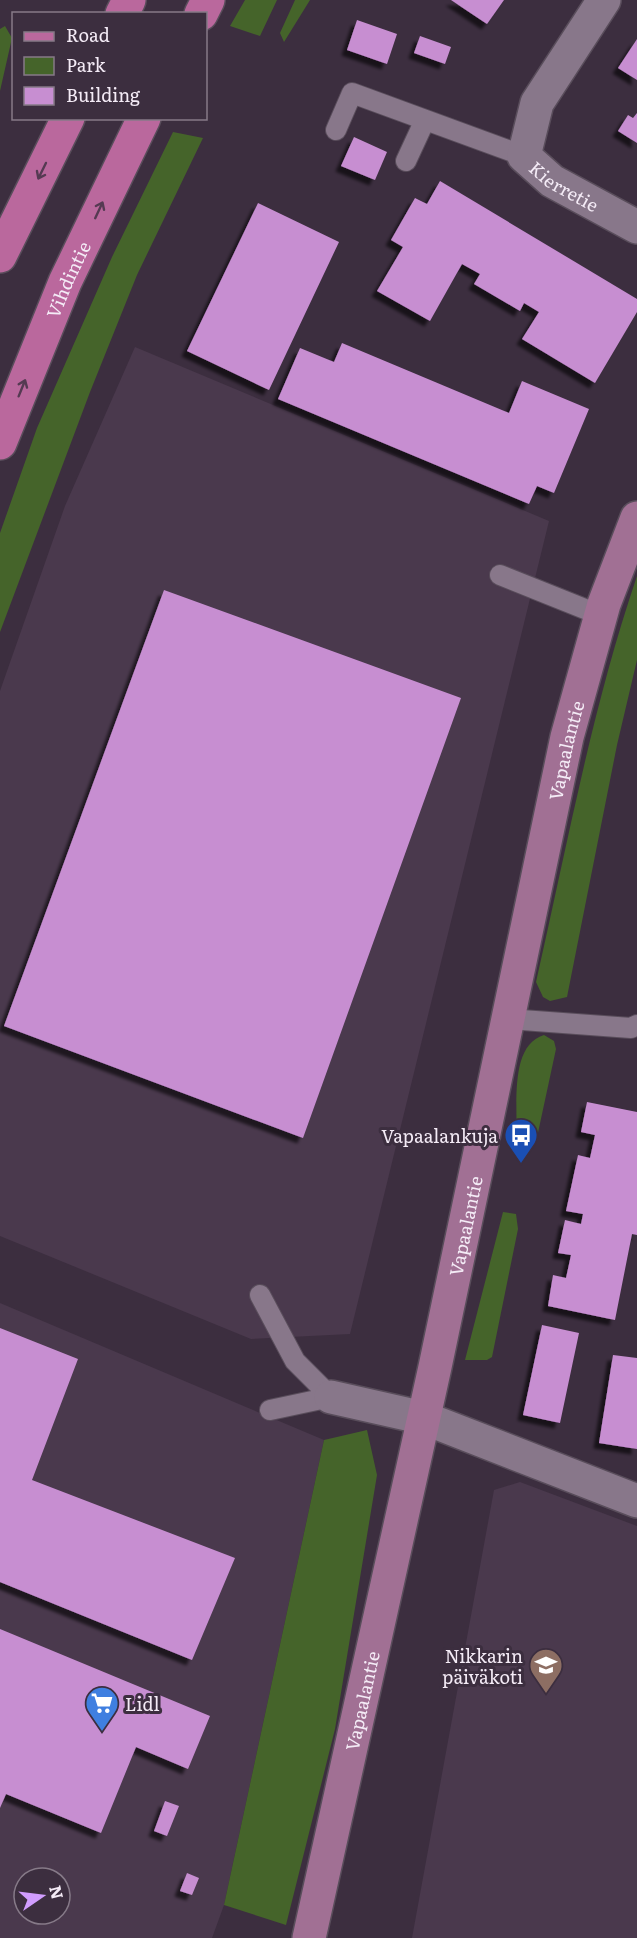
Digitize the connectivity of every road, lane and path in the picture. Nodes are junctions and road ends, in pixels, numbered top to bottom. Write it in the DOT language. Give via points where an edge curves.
graph roads {
  1 [pos="604,0"];
  2 [pos="67,120"];
  3 [pos="143,120"];
  4 [pos="425,120"];
  5 [pos="336,130"];
  6 [pos="524,156"];
  7 [pos="406,161"];
  8 [pos="637,226"];
  9 [pos="0,256"];
  10 [pos="0,443"];
  11 [pos="637,518"];
  12 [pos="500,575"];
  13 [pos="600,615"];
  14 [pos="508,1018"];
  15 [pos="637,1025"];
  16 [pos="260,1295"];
  17 [pos="331,1397"];
  18 [pos="270,1410"];
  19 [pos="424,1418"];
  20 [pos="637,1501"];
  21 [pos="309,1938"];
  1 -- 6 [label="street, Kierretie" via="537,104"];
  2 -- 9 [label="main road, one-way"];
  10 -- 3 [label="main road, Vihdintie, one-way" via="65,282"];
  4 -- 5 [label="lane" via="352,93"];
  4 -- 6 [label="lane"];
  4 -- 7 [label="lane"];
  6 -- 8 [label="street, Kierretie" via="552,181"];
  11 -- 13 [label="street, Vapaalantie"];
  12 -- 13 [label="lane"];
  13 -- 14 [label="street, Vapaalantie" via="567,737"];
  14 -- 15 [label="lane"];
  14 -- 19 [label="street, Vapaalantie"];
  16 -- 17 [label="lane" via="295,1361"];
  17 -- 18 [label="lane"];
  17 -- 19 [label="street"];
  19 -- 20 [label="street"];
  19 -- 21 [label="street, Vapaalantie"];
}
